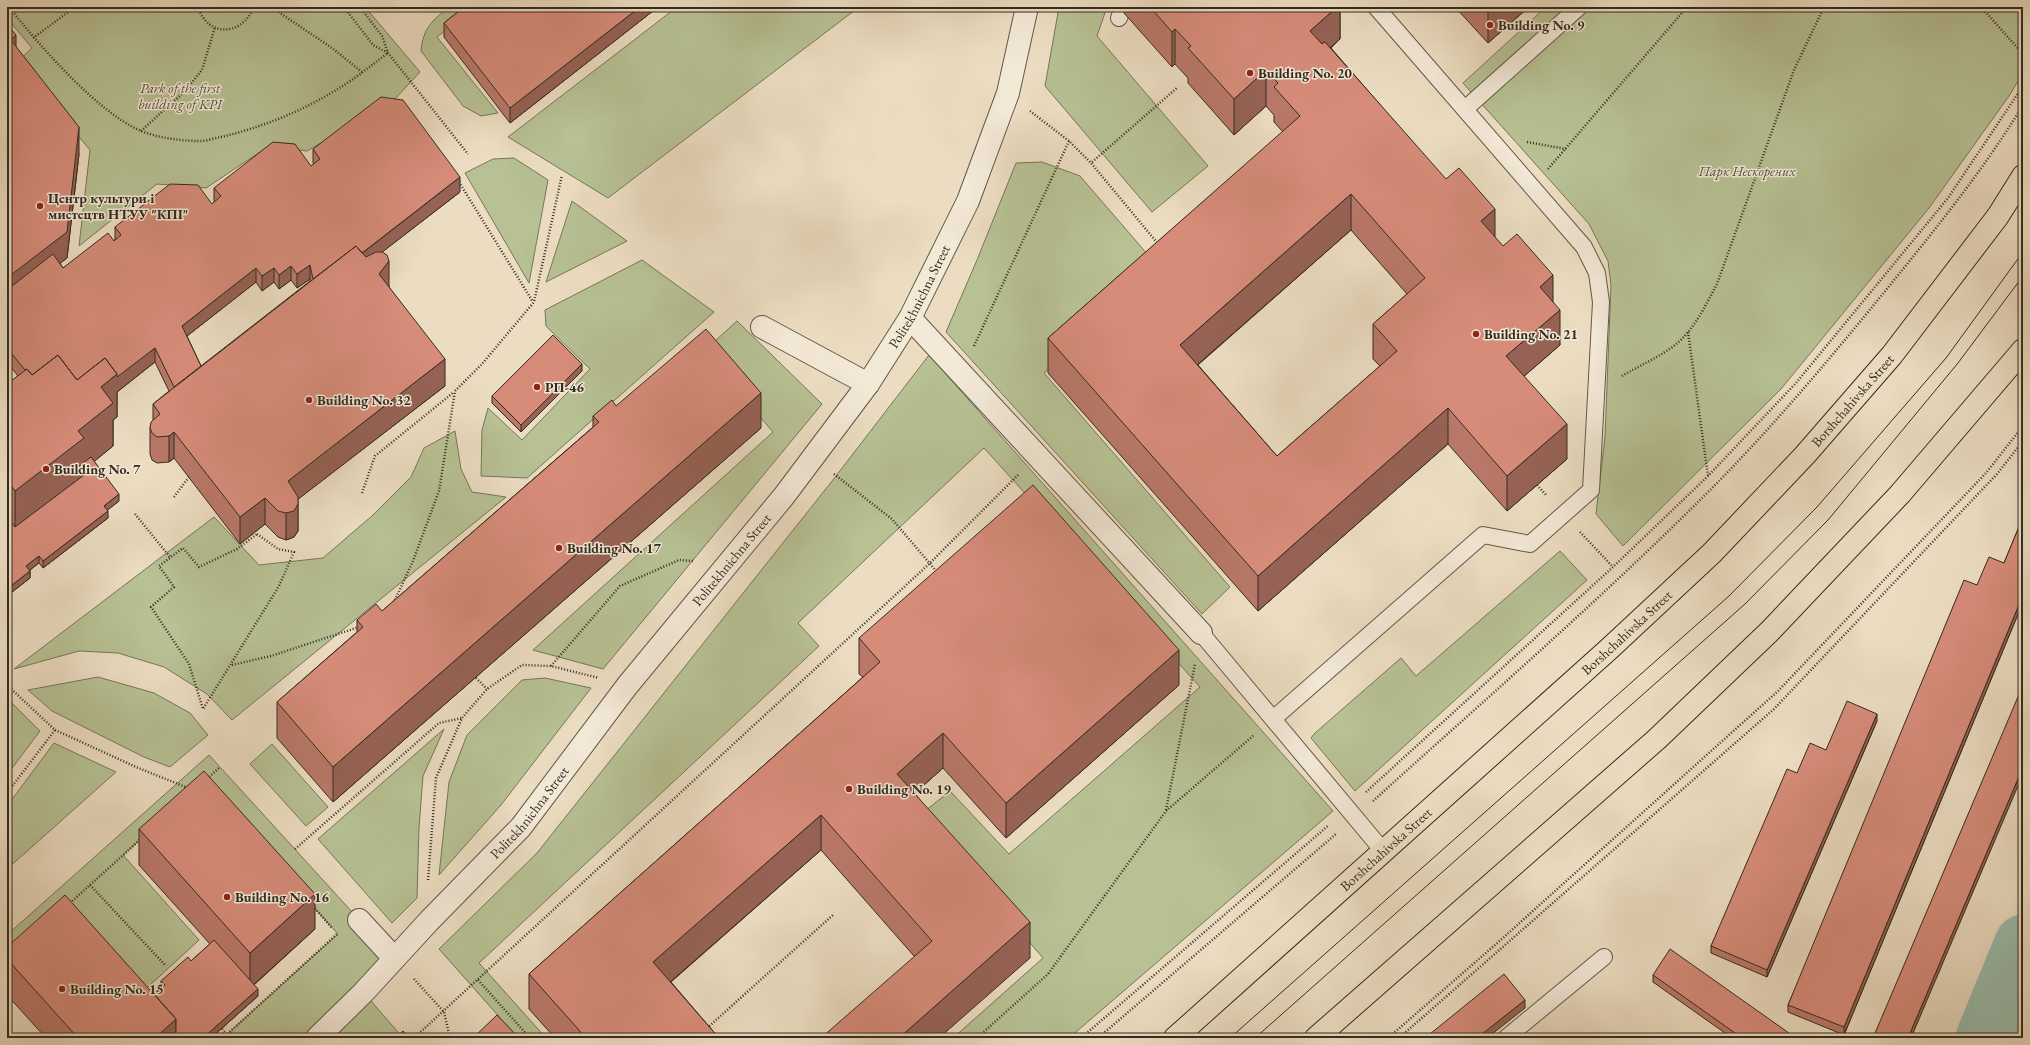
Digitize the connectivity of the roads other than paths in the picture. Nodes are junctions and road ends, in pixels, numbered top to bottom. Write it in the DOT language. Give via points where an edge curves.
graph roads {
  1 [pos="1027,7"];
  2 [pos="1376,7"];
  3 [pos="1579,7"];
  4 [pos="1465,109"];
  5 [pos="2023,176"];
  6 [pos="910,318"];
  7 [pos="762,327"];
  8 [pos="2023,350"];
  9 [pos="868,384"];
  10 [pos="1201,633"];
  11 [pos="1273,719"];
  12 [pos="1384,852"];
  13 [pos="359,920"];
  14 [pos="1604,957"];
  15 [pos="394,958"];
  16 [pos="317,1038"];
  17 [pos="1175,1038"];
  18 [pos="1316,1038"];
  19 [pos="1506,1038"];
  1 -- 6 [label="street, Politekhnichna Street" via="1008,93 968,201"];
  2 -- 4 [label="lane"];
  3 -- 4 [label="lane"];
  4 -- 11 [label="lane" via="1584,247 1598,274 1601,302 1591,490 1530,544 1483,535"];
  5 -- 12 [label="main road, Borshchahivska Street" via="1998,216 1892,355 1806,455 1723,542 1615,644"];
  6 -- 9 [label="street, Politekhnichna Street"];
  6 -- 10 [label="street"];
  7 -- 9 [label="street"];
  8 -- 18 [label="main road" via="1900,494 1769,632 1657,739"];
  9 -- 15 [label="street, Politekhnichna Street" via="784,496 627,686 521,827"];
  10 -- 11 [label="lane"];
  11 -- 12 [label="lane"];
  12 -- 17 [label="main road, Borshchahivska Street"];
  13 -- 15 [label="street"];
  14 -- 19 [label="lane"];
  15 -- 16 [label="street, Politekhnichna Street"];
}
